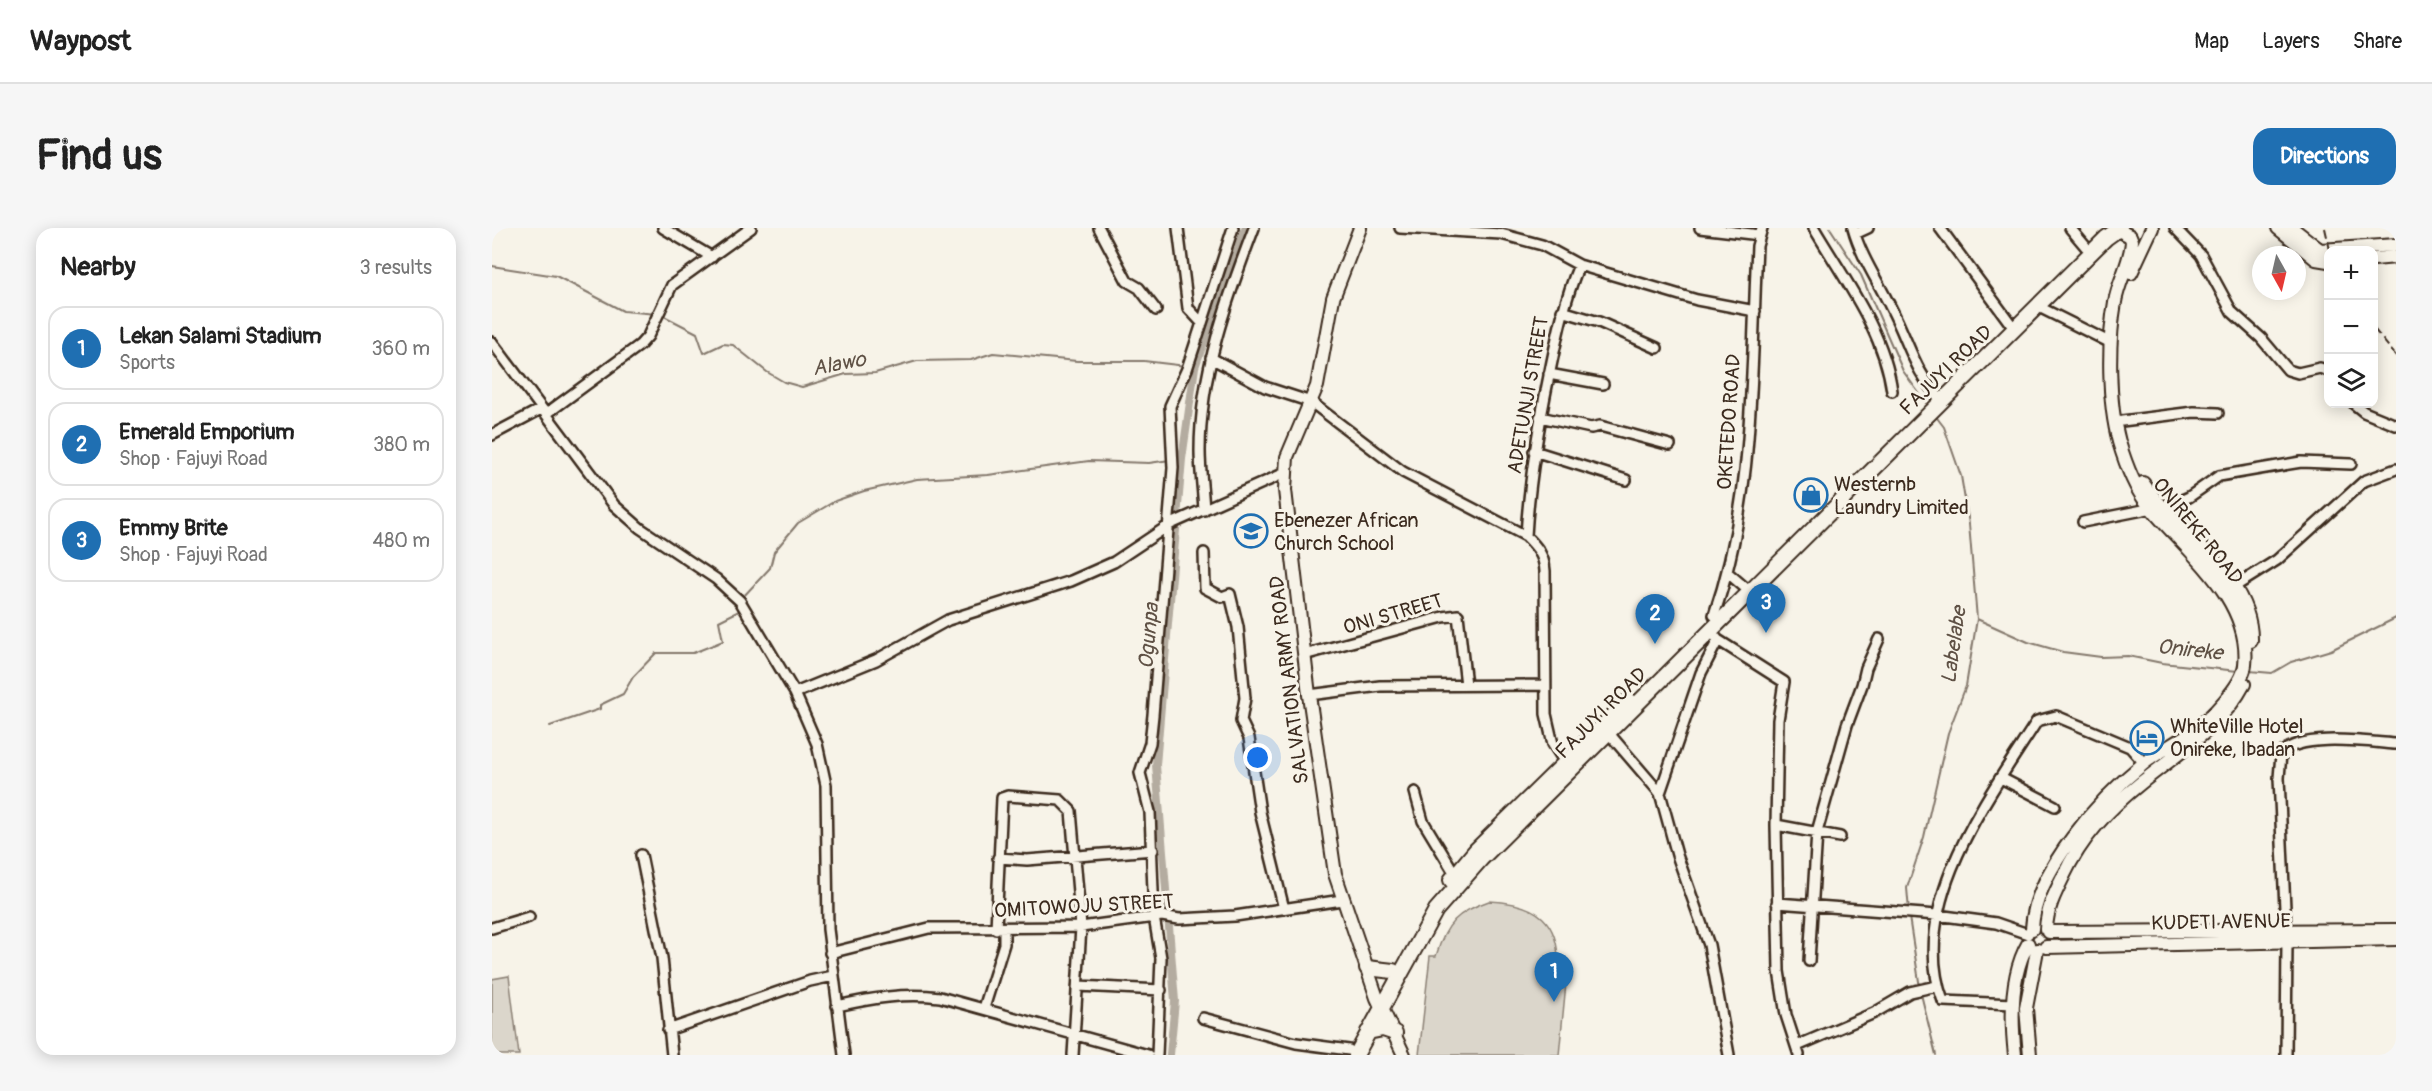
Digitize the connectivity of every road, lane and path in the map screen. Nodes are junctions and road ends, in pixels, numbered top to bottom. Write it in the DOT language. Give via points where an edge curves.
graph roads {
  1 [pos="663,228"];
  2 [pos="751,228"];
  3 [pos="1099,228"];
  4 [pos="1178,228"];
  5 [pos="1233,228"];
  6 [pos="1254,228"];
  7 [pos="1360,228"];
  8 [pos="1400,228"];
  9 [pos="1511,228"];
  10 [pos="1700,228"];
  11 [pos="1814,228"];
  12 [pos="1868,228"];
  13 [pos="1940,228"];
  14 [pos="2070,228"];
  15 [pos="2152,228"];
  16 [pos="2175,228"];
  17 [pos="2278,228"];
  18 [pos="2292,228"];
  19 [pos="2115,229"];
  20 [pos="1854,231"];
  21 [pos="1761,232"];
  22 [pos="1501,234"];
  23 [pos="2396,246"];
  24 [pos="2085,247"];
  25 [pos="2320,256"];
  26 [pos="712,257"];
  27 [pos="2396,257"];
  28 [pos="2378,258"];
  29 [pos="1579,265"];
  30 [pos="2039,307"];
  31 [pos="1156,310"];
  32 [pos="1562,311"];
  33 [pos="1755,311"];
  34 [pos="1202,323"];
  35 [pos="2010,323"];
  36 [pos="492,342"];
  37 [pos="2111,343"];
  38 [pos="1656,348"];
  39 [pos="1211,358"];
  40 [pos="2324,370"];
  41 [pos="1549,374"];
  42 [pos="1603,384"];
  43 [pos="1892,391"];
  44 [pos="1937,401"];
  45 [pos="1311,402"];
  46 [pos="2359,408"];
  47 [pos="543,411"];
  48 [pos="2218,413"];
  49 [pos="1540,417"];
  50 [pos="2122,421"];
  51 [pos="2396,425"];
  52 [pos="492,435"];
  53 [pos="1670,446"];
  54 [pos="1534,451"];
  55 [pos="2351,464"];
  56 [pos="2396,469"];
  57 [pos="1285,473"];
  58 [pos="1626,480"];
  59 [pos="2156,507"];
  60 [pos="1204,510"];
  61 [pos="2083,522"];
  62 [pos="1169,526"];
  63 [pos="1526,536"];
  64 [pos="1204,553"];
  65 [pos="1728,573"];
  66 [pos="2234,587"];
  67 [pos="1746,589"];
  68 [pos="1714,615"];
  69 [pos="1714,635"];
  70 [pos="1879,639"];
  71 [pos="1304,655"];
  72 [pos="2246,671"];
  73 [pos="1545,684"];
  74 [pos="1466,685"];
  75 [pos="795,693"];
  76 [pos="1309,695"];
  77 [pos="1606,729"];
  78 [pos="2197,734"];
  79 [pos="2396,744"];
  80 [pos="2144,763"];
  81 [pos="1568,767"];
  82 [pos="2001,778"];
  83 [pos="1415,792"];
  84 [pos="1660,793"];
  85 [pos="2055,806"];
  86 [pos="1776,825"];
  87 [pos="1817,832"];
  88 [pos="1839,837"];
  89 [pos="1154,850"];
  90 [pos="640,855"];
  91 [pos="1075,856"];
  92 [pos="998,858"];
  93 [pos="1455,874"];
  94 [pos="1342,900"];
  95 [pos="1777,903"];
  96 [pos="1814,906"];
  97 [pos="1284,909"];
  98 [pos="1937,915"];
  99 [pos="529,917"];
  100 [pos="1158,917"];
  101 [pos="1081,927"];
  102 [pos="492,928"];
  103 [pos="1000,929"];
  104 [pos="2396,930"];
  105 [pos="2047,931"];
  106 [pos="2287,935"];
  107 [pos="2396,939"];
  108 [pos="2034,941"];
  109 [pos="830,953"];
  110 [pos="1809,961"];
  111 [pos="1367,968"];
  112 [pos="1393,971"];
  113 [pos="833,976"];
  114 [pos="1078,986"];
  115 [pos="1937,986"];
  116 [pos="1161,990"];
  117 [pos="1380,1003"];
  118 [pos="2014,1004"];
  119 [pos="837,1006"];
  120 [pos="984,1008"];
  121 [pos="1203,1018"];
  122 [pos="668,1030"];
  123 [pos="1368,1032"];
  124 [pos="1395,1033"];
  125 [pos="1074,1036"];
  126 [pos="1798,1050"];
  127 [pos="1350,1053"];
  128 [pos="672,1055"];
  129 [pos="844,1055"];
  130 [pos="1073,1055"];
  131 [pos="1148,1055"];
  132 [pos="1157,1055"];
  133 [pos="1404,1055"];
  134 [pos="1729,1055"];
  135 [pos="2015,1055"];
  136 [pos="2030,1055"];
  137 [pos="2286,1055"];
  1 -- 26 [label="street"];
  2 -- 26 [label="street"];
  3 -- 31 [label="street" via="1127,281 1139,288"];
  4 -- 34 [label="street" via="1188,308"];
  5 -- 34 [label="street"];
  6 -- 39 [label="street"];
  7 -- 45 [label="main road, SALVATION ARMY ROAD" via="1333,298 1322,367"];
  8 -- 22 [label="street"];
  9 -- 22 [label="street"];
  10 -- 21 [label="street"];
  11 -- 43 [label="street" via="1875,334"];
  12 -- 20 [label="street"];
  13 -- 35 [label="street"];
  14 -- 24 [label="street"];
  15 -- 50 [label="main road, ONIREKE ROAD" via="2126,287 2120,321 2117,378"];
  16 -- 40 [label="street" via="2201,255 2232,312 2288,370 2298,373"];
  17 -- 25 [label="main road"];
  18 -- 25 [label="main road"];
  19 -- 24 [label="highway, FAJUYI ROAD"];
  19 -- 30 [label="highway, FAJUYI ROAD"];
  19 -- 37 [label="main road, ONIREKE ROAD" via="2130,236 2132,249 2115,302"];
  20 -- 44 [label="street" via="1864,259 1901,327 1911,358"];
  21 -- 33 [label="street, OKETEDO ROAD"];
  22 -- 29 [label="street" via="1542,245"];
  23 -- 25 [label="main road" via="2320,250"];
  24 -- 35 [label="highway, FAJUYI ROAD"];
  26 -- 47 [label="street" via="672,285 640,345"];
  27 -- 28 [label="main road"];
  29 -- 32 [label="street, ADETUNJI STREET"];
  29 -- 33 [label="street" via="1697,300"];
  30 -- 37 [label="street"];
  30 -- 44 [label="highway, FAJUYI ROAD"];
  32 -- 38 [label="street" via="1599,322"];
  32 -- 41 [label="street, ADETUNJI STREET"];
  33 -- 65 [label="street, OKETEDO ROAD" via="1746,463"];
  34 -- 62 [label="street" via="1170,406 1173,460"];
  35 -- 44 [label="highway, FAJUYI ROAD"];
  36 -- 47 [label="street"];
  37 -- 59 [label="main road, ONIREKE ROAD" via="2119,441 2136,486"];
  39 -- 45 [label="street" via="1265,387"];
  39 -- 60 [label="street" via="1200,451"];
  41 -- 42 [label="street"];
  41 -- 49 [label="street, ADETUNJI STREET"];
  44 -- 67 [label="highway, FAJUYI ROAD"];
  45 -- 57 [label="main road, SALVATION ARMY ROAD" via="1287,457"];
  45 -- 63 [label="street" via="1403,472"];
  46 -- 51 [label="street"];
  47 -- 52 [label="street"];
  47 -- 75 [label="street" via="626,517 693,562 740,601"];
  48 -- 50 [label="street"];
  49 -- 53 [label="street" via="1591,428 1599,426"];
  49 -- 54 [label="street, ADETUNJI STREET"];
  50 -- 59 [label="main road, ONIREKE ROAD" via="2135,468"];
  54 -- 58 [label="street"];
  54 -- 63 [label="street, ADETUNJI STREET"];
  55 -- 59 [label="street" via="2301,462 2219,476 2188,497"];
  56 -- 66 [label="street" via="2364,481 2277,560"];
  57 -- 60 [label="street"];
  57 -- 71 [label="main road, SALVATION ARMY ROAD"];
  59 -- 61 [label="street"];
  59 -- 66 [label="main road, ONIREKE ROAD"];
  59 -- 72 [label="main road, ONIREKE ROAD" via="2230,601 2241,628"];
  60 -- 62 [label="street"];
  62 -- 75 [label="street" via="1114,562 948,620 876,660"];
  62 -- 89 [label="street" via="1153,715 1140,773"];
  63 -- 73 [label="street" via="1544,558"];
  64 -- 97 [label="street" via="1205,588 1222,597 1230,594 1235,609 1245,698 1241,721 1249,738 1260,812"];
  65 -- 67 [label="street"];
  65 -- 68 [label="street, OKETEDO ROAD"];
  66 -- 72 [label="main road, ONIREKE ROAD" via="2248,616 2251,636"];
  67 -- 68 [label="highway, FAJUYI ROAD"];
  67 -- 69 [label="highway, FAJUYI ROAD"];
  68 -- 77 [label="highway, FAJUYI ROAD"];
  69 -- 77 [label="highway, FAJUYI ROAD"];
  69 -- 84 [label="street"];
  69 -- 86 [label="street" via="1784,682 1778,720"];
  70 -- 87 [label="street" via="1847,725"];
  71 -- 74 [label="street, ONI STREET" via="1458,615"];
  71 -- 76 [label="main road, SALVATION ARMY ROAD"];
  72 -- 78 [label="main road"];
  73 -- 74 [label="street"];
  73 -- 81 [label="street" via="1548,729"];
  74 -- 76 [label="street" via="1380,686"];
  75 -- 109 [label="street" via="817,744 826,785"];
  76 -- 94 [label="main road, SALVATION ARMY ROAD"];
  77 -- 81 [label="highway, FAJUYI ROAD"];
  77 -- 84 [label="street"];
  78 -- 80 [label="main road"];
  78 -- 105 [label="main road" via="2091,830 2073,856 2050,904"];
  79 -- 106 [label="street" via="2308,742 2281,753"];
  80 -- 82 [label="street" via="2130,747 2056,716 2046,716 2037,720"];
  80 -- 108 [label="main road" via="2096,808 2065,848 2039,899"];
  81 -- 93 [label="highway, FAJUYI ROAD"];
  81 -- 117 [label="highway, FAJUYI ROAD" via="1436,910"];
  82 -- 85 [label="street"];
  82 -- 98 [label="street" via="1948,876"];
  83 -- 93 [label="street" via="1423,821"];
  84 -- 134 [label="street" via="1709,945"];
  86 -- 87 [label="street"];
  86 -- 95 [label="street"];
  87 -- 88 [label="street"];
  87 -- 96 [label="street"];
  89 -- 91 [label="street"];
  89 -- 100 [label="street"];
  90 -- 122 [label="street" via="662,958"];
  91 -- 92 [label="street"];
  91 -- 92 [label="street" via="1071,811 1066,803 1008,796 1000,804"];
  91 -- 101 [label="street"];
  92 -- 103 [label="street"];
  93 -- 112 [label="highway, FAJUYI ROAD" via="1419,921"];
  94 -- 97 [label="street, OMITOWOJU STREET"];
  94 -- 111 [label="main road, SALVATION ARMY ROAD"];
  95 -- 96 [label="street"];
  95 -- 126 [label="street" via="1783,1000"];
  96 -- 98 [label="street"];
  96 -- 110 [label="street"];
  97 -- 100 [label="street, OMITOWOJU STREET" via="1235,916"];
  98 -- 108 [label="street" via="1996,923"];
  98 -- 115 [label="street"];
  99 -- 102 [label="street"];
  100 -- 101 [label="street, OMITOWOJU STREET"];
  100 -- 116 [label="street"];
  101 -- 103 [label="street, OMITOWOJU STREET"];
  101 -- 114 [label="street"];
  103 -- 109 [label="street, OMITOWOJU STREET" via="914,930"];
  103 -- 120 [label="street" via="1004,944"];
  104 -- 106 [label="main road, KUDETI AVENUE"];
  105 -- 106 [label="main road, KUDETI AVENUE"];
  105 -- 108 [label="main road, KUDETI AVENUE"];
  105 -- 108 [label="main road" via="2050,940"];
  106 -- 107 [label="main road, KUDETI AVENUE"];
  106 -- 108 [label="main road, KUDETI AVENUE"];
  106 -- 137 [label="street"];
  108 -- 118 [label="main road" via="2019,962"];
  108 -- 136 [label="main road" via="2026,1008"];
  109 -- 113 [label="street"];
  111 -- 112 [label="highway"];
  111 -- 117 [label="main road, SALVATION ARMY ROAD"];
  112 -- 117 [label="highway, FAJUYI ROAD"];
  113 -- 119 [label="street"];
  113 -- 122 [label="street"];
  114 -- 116 [label="street"];
  114 -- 125 [label="street"];
  115 -- 118 [label="street" via="1943,1001"];
  115 -- 126 [label="street" via="1920,990"];
  116 -- 132 [label="street"];
  117 -- 123 [label="highway, FAJUYI ROAD"];
  117 -- 124 [label="main road, SALVATION ARMY ROAD"];
  117 -- 127 [label="highway, FAJUYI ROAD"];
  118 -- 135 [label="main road"];
  119 -- 120 [label="street" via="880,996 915,994"];
  119 -- 129 [label="street"];
  120 -- 125 [label="street"];
  121 -- 127 [label="street"];
  122 -- 128 [label="street"];
  123 -- 124 [label="highway" via="1383,1029"];
  123 -- 127 [label="highway, FAJUYI ROAD"];
  124 -- 133 [label="main road, SALVATION ARMY ROAD"];
  125 -- 130 [label="street"];
  125 -- 131 [label="street"];
}
